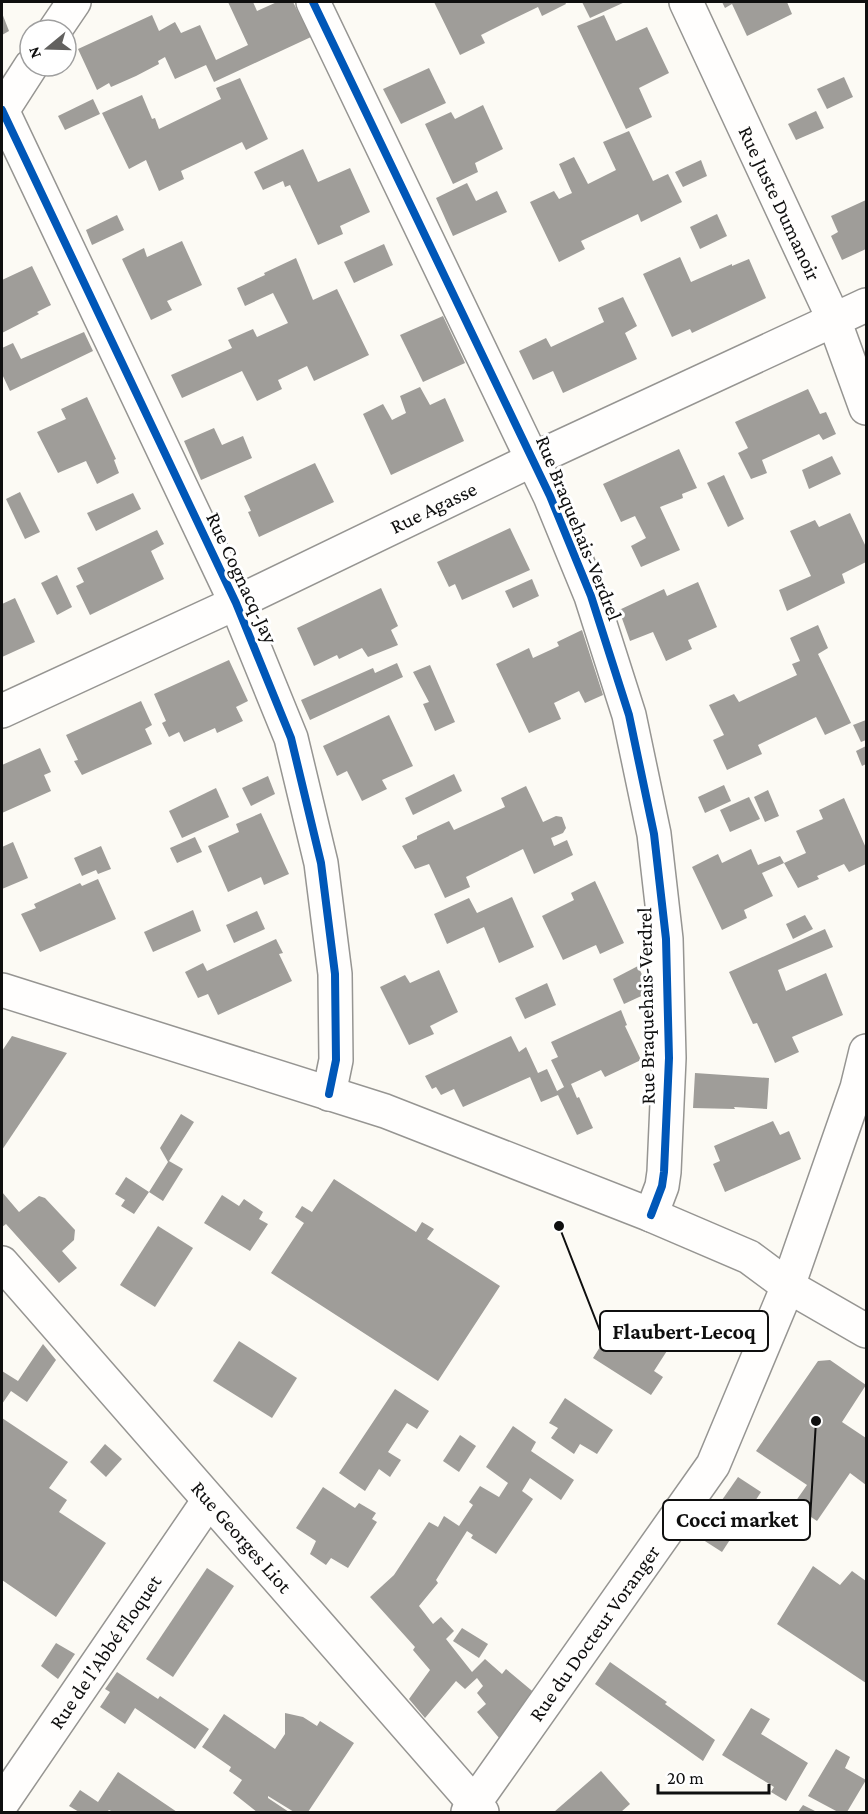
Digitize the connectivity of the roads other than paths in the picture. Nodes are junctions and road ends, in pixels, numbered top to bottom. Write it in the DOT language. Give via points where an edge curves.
graph roads {
  1 [pos="74,2"];
  2 [pos="313,2"];
  3 [pos="686,2"];
  4 [pos="63,18"];
  5 [pos="23,78"];
  6 [pos="2,110"];
  7 [pos="867,305"];
  8 [pos="834,320"];
  9 [pos="867,408"];
  10 [pos="534,459"];
  11 [pos="236,603"];
  12 [pos="2,711"];
  13 [pos="2,990"];
  14 [pos="867,1051"];
  15 [pos="329,1094"];
  16 [pos="651,1215"];
  17 [pos="2,1263"];
  18 [pos="788,1286"];
  19 [pos="867,1330"];
  20 [pos="209,1500"];
  21 [pos="2,1803"];
  22 [pos="475,1810"];
  1 -- 4 [label="street"];
  2 -- 10 [label="street, Rue Braquehais-Verdrel"];
  3 -- 8 [label="street, Rue Juste Dumanoir"];
  5 -- 6 [label="street"];
  6 -- 11 [label="street, Rue Cognacq-Jay"];
  7 -- 8 [label="street, Rue Agasse"];
  8 -- 9 [label="street, Rue Juste Dumanoir"];
  8 -- 10 [label="street, Rue Agasse"];
  10 -- 11 [label="street, Rue Agasse"];
  10 -- 16 [label="street, Rue Braquehais-Verdrel" via="591,596 629,715 654,834 666,939 669,1058 664,1172"];
  11 -- 12 [label="street, Rue Agasse"];
  11 -- 15 [label="street, Rue Cognacq-Jay" via="291,738 321,863 335,974 336,1060"];
  13 -- 15 [label="street"];
  14 -- 18 [label="street"];
  15 -- 16 [label="street" via="385,1111"];
  16 -- 18 [label="street" via="749,1257"];
  17 -- 20 [label="street, Rue Georges Liot"];
  18 -- 19 [label="street"];
  18 -- 22 [label="street, Rue du Docteur Voranger" via="713,1465"];
  20 -- 21 [label="street, Rue de l'Abbé Floquet"];
  20 -- 22 [label="street, Rue Georges Liot"];
}
